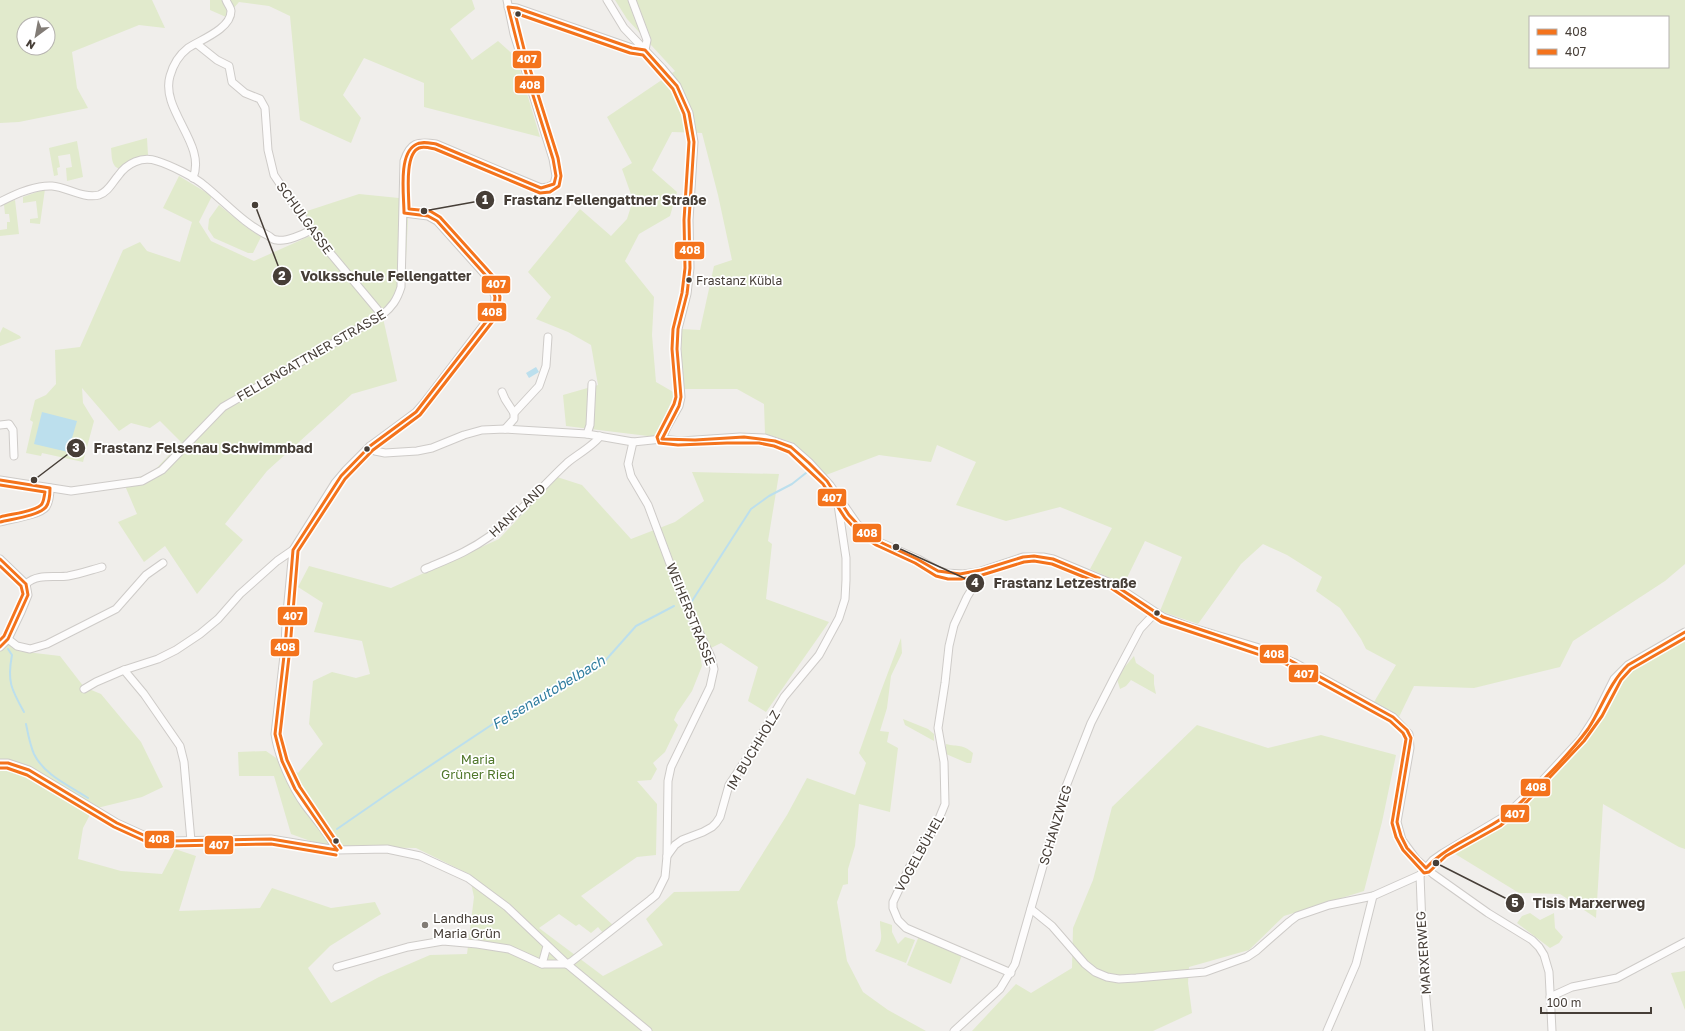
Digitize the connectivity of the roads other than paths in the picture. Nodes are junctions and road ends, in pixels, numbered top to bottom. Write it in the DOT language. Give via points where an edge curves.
graph roads {
  1 [pos="226,0"];
  2 [pos="607,0"];
  3 [pos="632,0"];
  4 [pos="508,4"];
  5 [pos="197,44"];
  6 [pos="645,50"];
  7 [pos="193,178"];
  8 [pos="0,202"];
  9 [pos="404,213"];
  10 [pos="311,230"];
  11 [pos="382,315"];
  12 [pos="548,337"];
  13 [pos="592,384"];
  14 [pos="502,392"];
  15 [pos="514,413"];
  16 [pos="0,425"];
  17 [pos="505,429"];
  18 [pos="587,434"];
  19 [pos="600,436"];
  20 [pos="662,439"];
  21 [pos="633,442"];
  22 [pos="370,446"];
  23 [pos="14,456"];
  24 [pos="0,480"];
  25 [pos="50,488"];
  26 [pos="836,495"];
  27 [pos="0,522"];
  28 [pos="293,550"];
  29 [pos="0,559"];
  30 [pos="163,563"];
  31 [pos="102,567"];
  32 [pos="425,569"];
  33 [pos="978,572"];
  34 [pos="26,584"];
  35 [pos="1155,613"];
  36 [pos="1685,632"];
  37 [pos="8,639"];
  38 [pos="0,647"];
  39 [pos="124,670"];
  40 [pos="84,689"];
  41 [pos="0,763"];
  42 [pos="191,841"];
  43 [pos="337,850"];
  44 [pos="667,856"];
  45 [pos="1426,868"];
  46 [pos="1420,875"];
  47 [pos="1373,896"];
  48 [pos="1031,909"];
  49 [pos="1685,942"];
  50 [pos="547,946"];
  51 [pos="542,964"];
  52 [pos="566,964"];
  53 [pos="337,968"];
  54 [pos="1011,973"];
  55 [pos="1550,997"];
  56 [pos="648,1031"];
  57 [pos="954,1031"];
  58 [pos="1327,1031"];
  59 [pos="1429,1031"];
  60 [pos="1552,1031"];
  1 -- 5 [label="street" via="231,11 229,19 223,27"];
  2 -- 6 [label="street" via="624,28"];
  3 -- 6 [label="street" via="647,40"];
  4 -- 6 [label="street" via="632,48"];
  4 -- 9 [label="street, FELLENGATTNER STRASSE" via="516,40 553,159 556,176 554,184 540,188 436,144 423,142 409,149 404,161"];
  5 -- 7 [label="street" via="189,47 180,56 169,77 170,99 195,157 196,170"];
  5 -- 10 [label="street, SCHULGASSE" via="229,66 232,82 238,88 260,99 265,108 268,150 274,175"];
  6 -- 20 [label="street" via="680,93 689,113 694,142 688,220 690,268 687,294 678,329 681,397"];
  7 -- 8 [label="street" via="156,161 142,159 118,175 111,187 99,195 87,195 52,186 36,188"];
  7 -- 10 [label="street" via="204,184 260,232 277,240 302,235"];
  9 -- 11 [label="street, FELLENGATTNER STRASSE" via="401,287 391,308"];
  9 -- 22 [label="street" via="428,216 442,225 489,279 495,297 494,308 424,404"];
  10 -- 11 [label="street, SCHULGASSE"];
  11 -- 25 [label="street, FELLENGATTNER STRASSE" via="223,407 162,470 153,476 142,481 71,492"];
  12 -- 15 [label="street" via="546,366 540,386"];
  13 -- 18 [label="street" via="590,425"];
  14 -- 15 [label="street"];
  15 -- 17 [label="street" via="514,419"];
  16 -- 23 [label="street" via="9,424 13,430"];
  17 -- 18 [label="street"];
  17 -- 22 [label="street" via="482,430 417,451 385,453 375,451"];
  18 -- 19 [label="street"];
  19 -- 21 [label="street"];
  19 -- 32 [label="street, HANFLAND" via="489,537 453,558"];
  20 -- 21 [label="street"];
  20 -- 26 [label="street" via="681,442 740,437 765,438 792,447 810,462"];
  21 -- 44 [label="street, WEIHERSTRASSE" via="628,464 631,476 648,504 682,596 711,657 714,669 710,688 671,767 668,781"];
  22 -- 28 [label="street" via="335,483"];
  24 -- 25 [label="street, FELLENGATTNER STRASSE"];
  25 -- 27 [label="street" via="45,509"];
  26 -- 33 [label="street" via="857,524 877,541 946,573"];
  26 -- 44 [label="street, IM BUCHHOLZ" via="846,558 845,599 839,618 820,655 784,697 729,785 716,823 703,832 682,840"];
  28 -- 39 [label="street" via="240,594 218,619 200,634 158,659"];
  28 -- 43 [label="street" via="275,734 287,770 304,804 328,833"];
  29 -- 34 [label="street"];
  30 -- 37 [label="street" via="146,575 116,609 47,644 30,649 17,646"];
  31 -- 34 [label="street" via="59,577 37,577"];
  33 -- 35 [label="street" via="1023,557 1043,557 1112,584"];
  33 -- 54 [label="street, VOGELBÜHEL" via="978,579 966,597 954,625 949,646 938,728 944,762 945,804 936,826 910,866 893,908 898,920 906,928"];
  34 -- 37 [label="street" via="28,594"];
  35 -- 45 [label="street" via="1286,658 1400,722 1409,734 1410,748 1397,822 1407,849"];
  35 -- 48 [label="street, SCHANZWEG" via="1140,629 1091,723 1065,788"];
  36 -- 45 [label="street" via="1620,671 1581,739 1542,781 1505,816 1443,853"];
  37 -- 38 [label="street"];
  39 -- 40 [label="street"];
  39 -- 42 [label="street" via="180,746"];
  41 -- 42 [label="street" via="29,770 117,823 150,838"];
  42 -- 43 [label="street" via="271,839"];
  43 -- 50 [label="street" via="387,849 420,856 442,865 468,878 507,907"];
  44 -- 52 [label="street" via="665,877 656,895"];
  45 -- 46 [label="street"];
  45 -- 55 [label="street" via="1539,946 1549,972"];
  46 -- 47 [label="street"];
  46 -- 59 [label="street, MARXERWEG"];
  47 -- 48 [label="street" via="1305,913 1289,922 1247,957 1205,972 1119,979 1095,972 1052,926"];
  47 -- 58 [label="street" via="1356,964"];
  48 -- 54 [label="street, SCHANZWEG" via="1016,964"];
  49 -- 55 [label="street" via="1617,978 1572,987"];
  50 -- 51 [label="street"];
  50 -- 52 [label="street"];
  51 -- 52 [label="street"];
  51 -- 53 [label="street" via="510,949 443,941 408,946"];
  52 -- 56 [label="street"];
  54 -- 57 [label="street, SCHANZWEG" via="1000,989"];
  55 -- 60 [label="street"];
}
